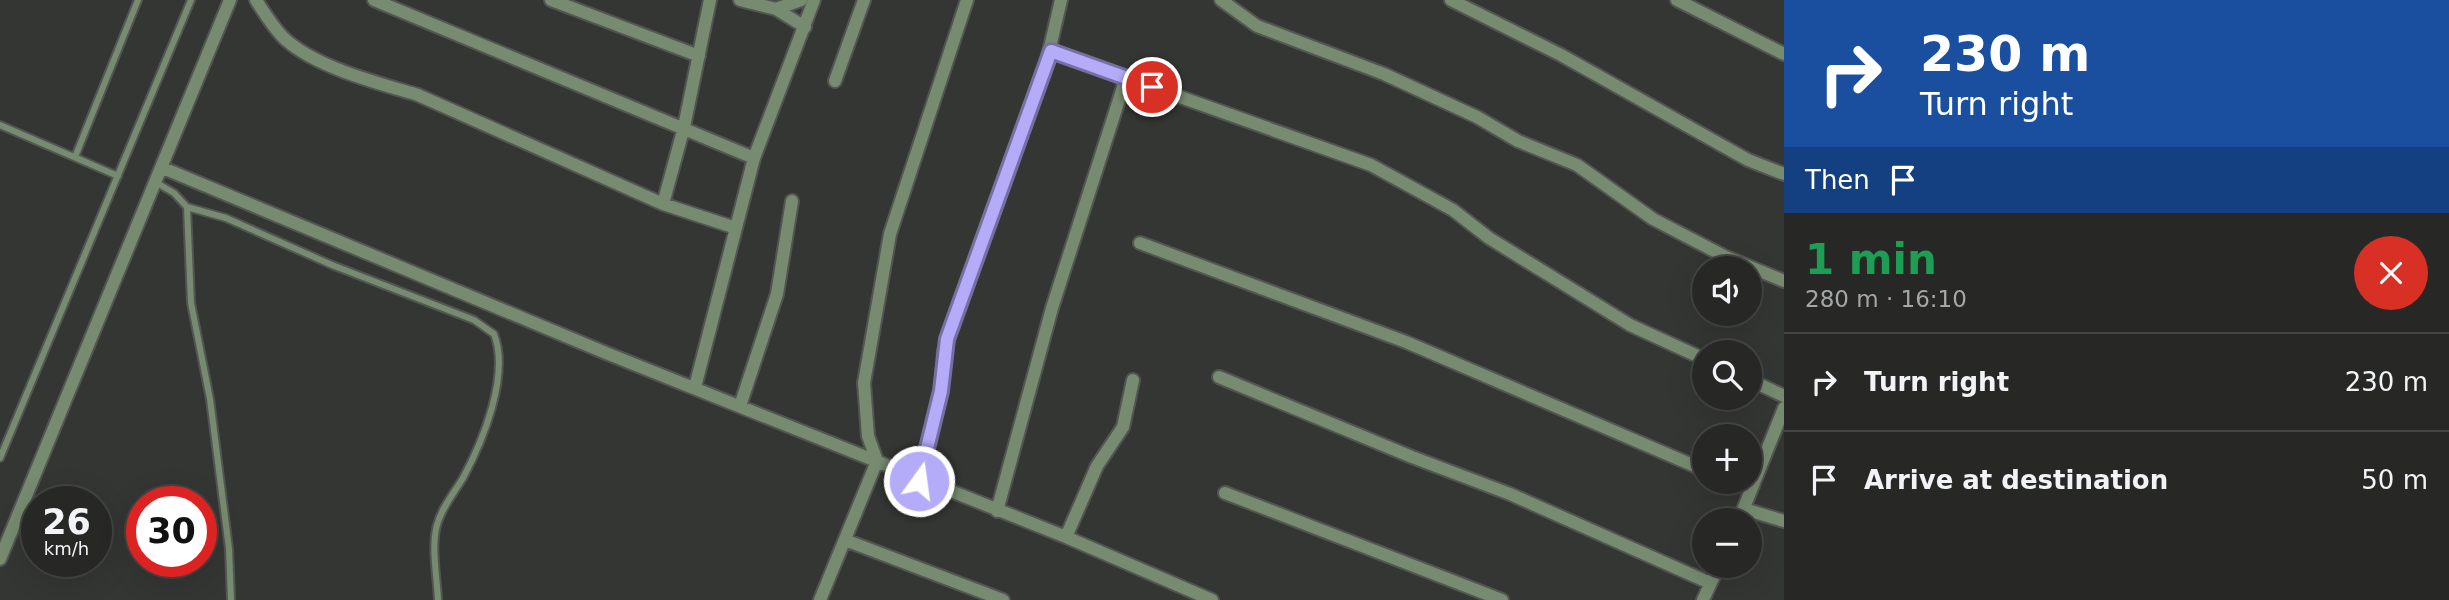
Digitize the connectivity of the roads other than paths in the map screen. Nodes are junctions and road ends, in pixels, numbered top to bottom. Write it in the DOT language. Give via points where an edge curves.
graph roads {
  1 [pos="138,0"];
  2 [pos="191,0"];
  3 [pos="230,0"];
  4 [pos="256,0"];
  5 [pos="374,0"];
  6 [pos="551,0"];
  7 [pos="710,0"];
  8 [pos="740,0"];
  9 [pos="801,0"];
  10 [pos="814,0"];
  11 [pos="864,0"];
  12 [pos="967,0"];
  13 [pos="1061,0"];
  14 [pos="1221,0"];
  15 [pos="1451,0"];
  16 [pos="1677,0"];
  17 [pos="776,9"];
  18 [pos="804,27"];
  19 [pos="1051,51"];
  20 [pos="1784,54"];
  21 [pos="699,56"];
  22 [pos="1126,78"];
  23 [pos="835,80"];
  24 [pos="0,125"];
  25 [pos="684,127"];
  26 [pos="75,157"];
  27 [pos="754,158"];
  28 [pos="163,168"];
  29 [pos="1784,174"];
  30 [pos="118,176"];
  31 [pos="157,183"];
  32 [pos="792,201"];
  33 [pos="663,204"];
  34 [pos="187,207"];
  35 [pos="736,228"];
  36 [pos="1139,243"];
  37 [pos="1784,281"];
  38 [pos="1692,353"];
  39 [pos="1219,377"];
  40 [pos="1133,380"];
  41 [pos="1762,386"];
  42 [pos="695,387"];
  43 [pos="1784,396"];
  44 [pos="740,406"];
  45 [pos="1783,414"];
  46 [pos="0,458"];
  47 [pos="877,461"];
  48 [pos="1762,464"];
  49 [pos="1692,465"];
  50 [pos="919,481"];
  51 [pos="1225,493"];
  52 [pos="997,512"];
  53 [pos="1762,517"];
  54 [pos="1784,521"];
  55 [pos="1066,537"];
  56 [pos="845,540"];
  57 [pos="0,559"];
  58 [pos="1712,578"];
  59 [pos="1710,583"];
  60 [pos="231,600"];
  61 [pos="438,600"];
  62 [pos="820,600"];
  63 [pos="1003,600"];
  64 [pos="1212,600"];
  65 [pos="1502,600"];
  66 [pos="1703,600"];
  1 -- 26 [label="lane"];
  2 -- 30 [label="lane"];
  3 -- 28 [label="street"];
  4 -- 33 [label="street" via="285,39 311,55 418,95"];
  5 -- 25 [label="street"];
  6 -- 21 [label="street"];
  7 -- 21 [label="street"];
  8 -- 17 [label="street"];
  9 -- 17 [label="street"];
  10 -- 18 [label="street"];
  11 -- 23 [label="street"];
  12 -- 47 [label="street" via="890,234 864,383 868,436"];
  13 -- 19 [label="street"];
  14 -- 37 [label="street" via="1257,26 1384,74 1577,165 1653,219"];
  15 -- 29 [label="street" via="1748,160"];
  16 -- 20 [label="street"];
  17 -- 18 [label="street"];
  18 -- 27 [label="street"];
  19 -- 22 [label="street"];
  19 -- 50 [label="street" via="947,339 941,391"];
  21 -- 25 [label="street"];
  22 -- 38 [label="street" via="1371,164 1453,210 1489,238 1630,325"];
  22 -- 52 [label="street" via="1052,309"];
  24 -- 26 [label="lane"];
  25 -- 27 [label="street"];
  25 -- 33 [label="street"];
  26 -- 30 [label="lane"];
  27 -- 35 [label="street"];
  28 -- 31 [label="street"];
  28 -- 42 [label="street"];
  30 -- 46 [label="lane"];
  31 -- 34 [label="lane"];
  31 -- 57 [label="street"];
  32 -- 44 [label="street" via="777,294"];
  33 -- 35 [label="street"];
  34 -- 60 [label="lane" via="191,303 210,399"];
  34 -- 61 [label="lane" via="226,218 331,265 474,320 494,334 499,362 493,404 470,465 436,530"];
  35 -- 42 [label="street"];
  36 -- 49 [label="street" via="1406,342"];
  39 -- 59 [label="street" via="1510,494"];
  40 -- 55 [label="street" via="1124,427 1097,466"];
  41 -- 43 [label="street"];
  42 -- 44 [label="street"];
  44 -- 47 [label="street"];
  45 -- 48 [label="street"];
  47 -- 50 [label="street"];
  47 -- 56 [label="street"];
  50 -- 52 [label="street"];
  51 -- 65 [label="street"];
  52 -- 55 [label="street"];
  53 -- 54 [label="street"];
  55 -- 64 [label="street"];
  56 -- 62 [label="street"];
  56 -- 63 [label="street"];
  58 -- 59 [label="street"];
  59 -- 66 [label="street"];
}
